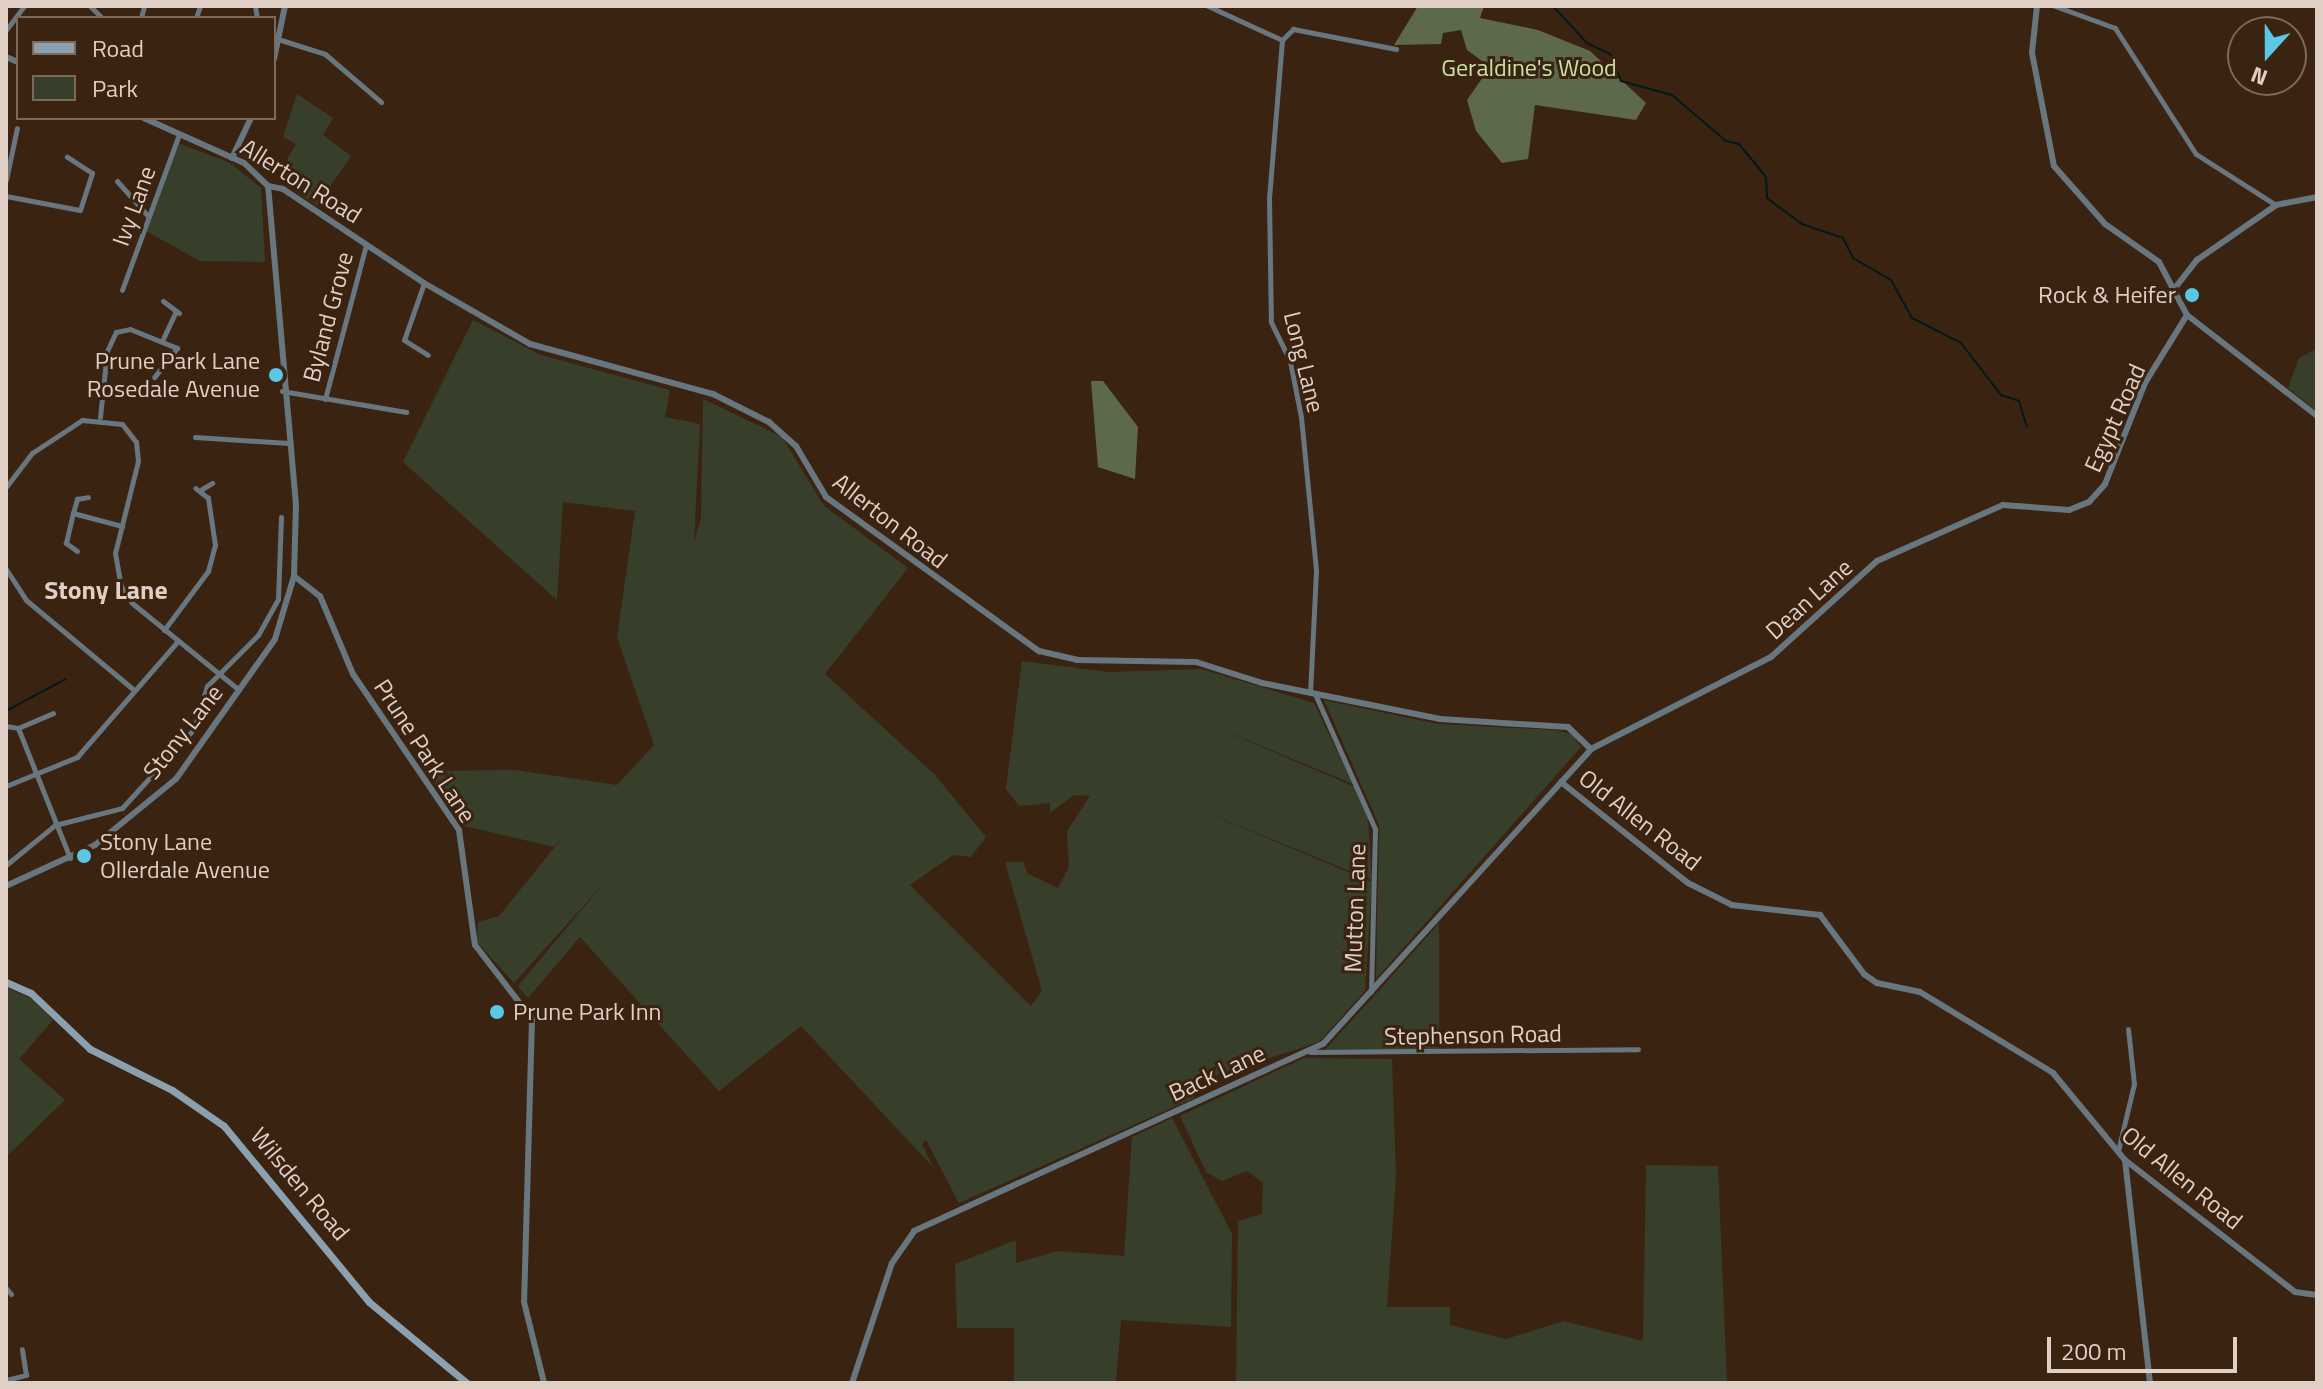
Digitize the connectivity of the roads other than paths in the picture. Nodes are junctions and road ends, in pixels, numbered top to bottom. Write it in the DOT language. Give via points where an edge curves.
graph roads {
  1 [pos="285,6"];
  2 [pos="1208,6"];
  3 [pos="2037,6"];
  4 [pos="2055,6"];
  5 [pos="281,40"];
  6 [pos="1282,40"];
  7 [pos="1396,49"];
  8 [pos="276,54"];
  9 [pos="381,102"];
  10 [pos="148,120"];
  11 [pos="250,120"];
  12 [pos="17,128"];
  13 [pos="179,134"];
  14 [pos="67,157"];
  15 [pos="232,158"];
  16 [pos="6,180"];
  17 [pos="117,181"];
  18 [pos="268,186"];
  19 [pos="6,196"];
  20 [pos="2317,197"];
  21 [pos="2276,205"];
  22 [pos="148,216"];
  23 [pos="366,245"];
  24 [pos="424,283"];
  25 [pos="2175,288"];
  26 [pos="122,290"];
  27 [pos="163,301"];
  28 [pos="2187,315"];
  29 [pos="162,341"];
  30 [pos="428,355"];
  31 [pos="154,377"];
  32 [pos="282,391"];
  33 [pos="325,399"];
  34 [pos="406,412"];
  35 [pos="2317,416"];
  36 [pos="100,417"];
  37 [pos="195,437"];
  38 [pos="289,443"];
  39 [pos="212,483"];
  40 [pos="6,487"];
  41 [pos="195,488"];
  42 [pos="202,489"];
  43 [pos="88,497"];
  44 [pos="2057,510"];
  45 [pos="73,513"];
  46 [pos="281,517"];
  47 [pos="122,526"];
  48 [pos="77,551"];
  49 [pos="6,569"];
  50 [pos="294,576"];
  51 [pos="164,630"];
  52 [pos="177,642"];
  53 [pos="217,674"];
  54 [pos="134,690"];
  55 [pos="239,690"];
  56 [pos="1312,694"];
  57 [pos="53,713"];
  58 [pos="6,726"];
  59 [pos="18,728"];
  60 [pos="1591,749"];
  61 [pos="36,775"];
  62 [pos="1561,782"];
  63 [pos="6,786"];
  64 [pos="55,825"];
  65 [pos="70,859"];
  66 [pos="6,865"];
  67 [pos="6,886"];
  68 [pos="6,982"];
  69 [pos="1371,992"];
  70 [pos="2128,1029"];
  71 [pos="1638,1049"];
  72 [pos="1309,1051"];
  73 [pos="2118,1151"];
  74 [pos="2125,1160"];
  75 [pos="2317,1295"];
  76 [pos="22,1349"];
  77 [pos="6,1380"];
  78 [pos="467,1383"];
  79 [pos="544,1383"];
  80 [pos="852,1383"];
  81 [pos="2150,1383"];
  1 -- 5 [label="street"];
  2 -- 6 [label="street"];
  3 -- 25 [label="street" via="2032,53 2054,166 2105,224 2159,262"];
  4 -- 21 [label="street" via="2115,28 2196,154"];
  5 -- 8 [label="street"];
  5 -- 9 [label="street" via="325,54"];
  6 -- 7 [label="street" via="1293,29"];
  6 -- 56 [label="street, Long Lane" via="1269,199 1271,322 1290,361 1301,417 1316,571"];
  10 -- 13 [label="street, Allerton Road"];
  11 -- 15 [label="street"];
  12 -- 16 [label="street"];
  13 -- 15 [label="street, Allerton Road"];
  13 -- 22 [label="street, Ivy Lane"];
  14 -- 19 [label="street" via="92,173 80,210"];
  15 -- 18 [label="street, Allerton Road"];
  17 -- 22 [label="street"];
  18 -- 23 [label="street, Allerton Road" via="283,189"];
  18 -- 32 [label="street"];
  20 -- 21 [label="street"];
  21 -- 25 [label="street" via="2197,260"];
  22 -- 26 [label="street, Ivy Lane"];
  23 -- 24 [label="street, Allerton Road"];
  23 -- 33 [label="street, Byland Grove"];
  24 -- 30 [label="street" via="404,340"];
  24 -- 56 [label="street, Allerton Road" via="530,344 713,394 769,422 796,446 826,497 1039,651 1077,660 1196,662"];
  25 -- 28 [label="street"];
  27 -- 29 [label="street" via="177,312"];
  28 -- 35 [label="street"];
  28 -- 44 [label="street, Egypt Road" via="2145,383 2098,495 2081,507"];
  29 -- 31 [label="street" via="177,348"];
  29 -- 36 [label="street" via="130,329 110,339"];
  32 -- 33 [label="street"];
  32 -- 38 [label="street"];
  33 -- 34 [label="street"];
  36 -- 40 [label="street" via="82,420 39,447"];
  36 -- 47 [label="street" via="122,424 138,449"];
  37 -- 38 [label="street"];
  38 -- 50 [label="street" via="296,505"];
  39 -- 42 [label="street"];
  41 -- 42 [label="street"];
  42 -- 51 [label="street" via="214,520 211,558"];
  43 -- 45 [label="street" via="77,499"];
  44 -- 60 [label="street, Dean Lane" via="2003,505 1896,551 1877,561 1771,657"];
  45 -- 47 [label="street"];
  45 -- 48 [label="street" via="66,543"];
  46 -- 53 [label="street" via="278,599 258,635"];
  47 -- 51 [label="street" via="117,577 126,596"];
  49 -- 54 [label="street" via="26,600"];
  50 -- 55 [label="street, Stony Lane" via="275,639"];
  50 -- 79 [label="street, Prune Park Lane" via="320,596 353,674 459,830 475,945 532,1019 524,1302"];
  51 -- 52 [label="street"];
  52 -- 53 [label="street"];
  52 -- 54 [label="street"];
  53 -- 55 [label="street"];
  53 -- 64 [label="street" via="194,729 122,808"];
  54 -- 61 [label="street" via="77,757"];
  55 -- 65 [label="street, Stony Lane" via="176,779"];
  56 -- 60 [label="street, Allerton Road" via="1440,719 1568,727"];
  56 -- 69 [label="street, Mutton Lane" via="1375,829"];
  57 -- 59 [label="street"];
  58 -- 59 [label="street"];
  59 -- 61 [label="street"];
  60 -- 62 [label="street, Back Lane"];
  61 -- 63 [label="street"];
  61 -- 64 [label="street"];
  62 -- 69 [label="street, Back Lane"];
  62 -- 73 [label="street, Old Allen Road" via="1688,883 1732,905 1820,915 1877,983 1920,992 2053,1073"];
  64 -- 65 [label="street"];
  64 -- 66 [label="street"];
  65 -- 67 [label="street, Stony Lane"];
  68 -- 78 [label="main road, Wilsden Road" via="31,993 90,1049 172,1090 224,1126 383,1316"];
  69 -- 72 [label="street, Back Lane"];
  70 -- 73 [label="street" via="2134,1084"];
  71 -- 72 [label="street, Stephenson Road" via="1475,1055"];
  72 -- 80 [label="street, Back Lane" via="914,1231 892,1263"];
  73 -- 74 [label="street, Old Allen Road"];
  74 -- 75 [label="street, Old Allen Road" via="2295,1292"];
  74 -- 81 [label="street"];
  76 -- 77 [label="street" via="26,1375"];
}
